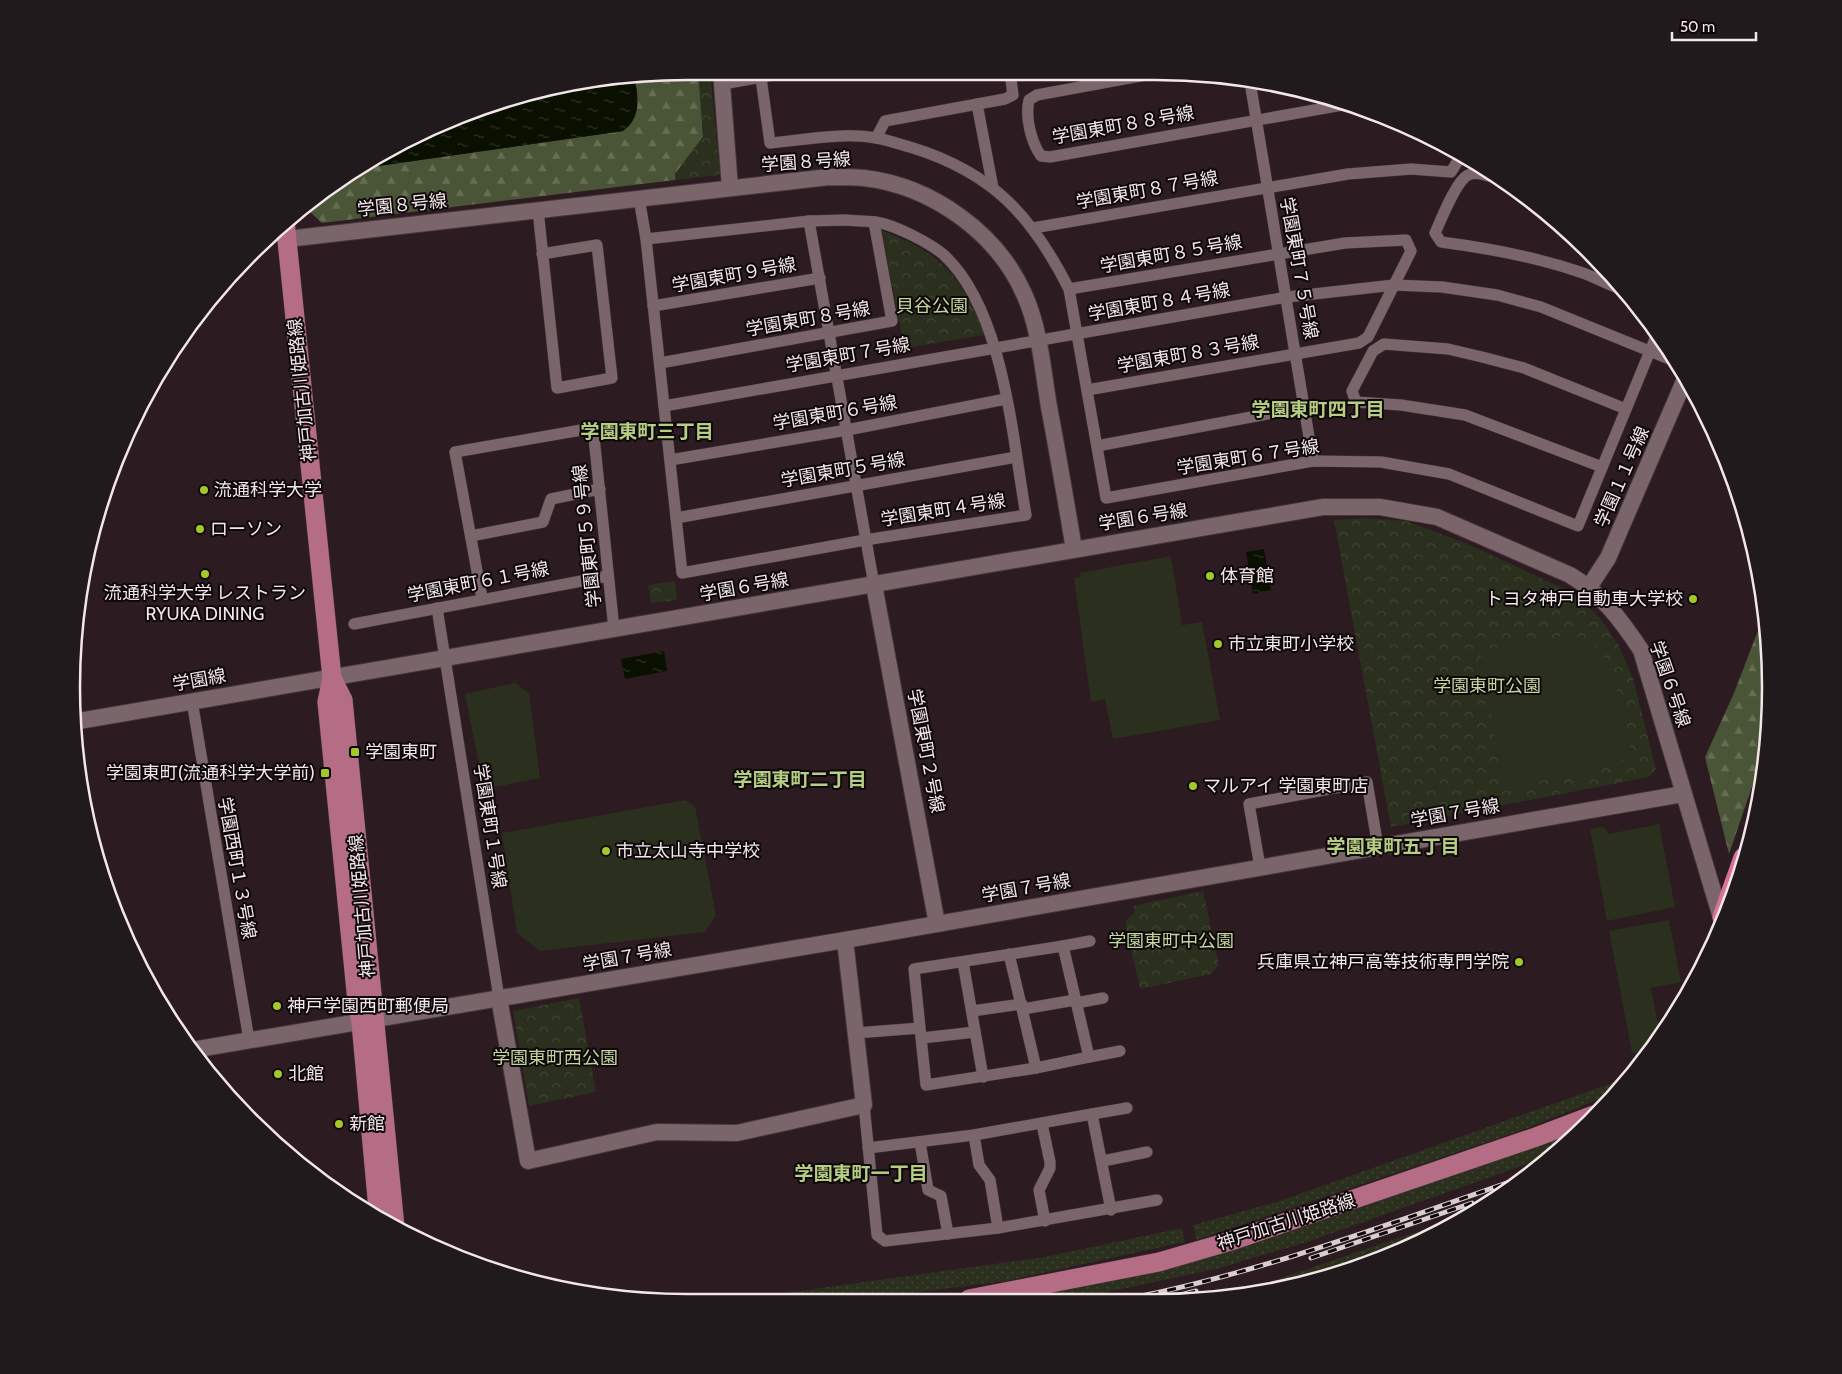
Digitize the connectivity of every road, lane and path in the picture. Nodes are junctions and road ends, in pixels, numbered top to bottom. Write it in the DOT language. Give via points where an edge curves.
graph roads {
  1 [pos="722,80"];
  2 [pos="761,80"];
  3 [pos="1011,80"];
  4 [pos="1119,80"];
  5 [pos="1251,88"];
  6 [pos="977,104"];
  7 [pos="1332,107"];
  8 [pos="1256,120"];
  9 [pos="876,138"];
  10 [pos="1458,161"];
  11 [pos="1481,175"];
  12 [pos="1267,187"];
  13 [pos="730,188"];
  14 [pos="993,188"];
  15 [pos="639,198"];
  16 [pos="538,210"];
  17 [pos="809,221"];
  18 [pos="874,222"];
  19 [pos="1032,228"];
  20 [pos="288,230"];
  21 [pos="286,232"];
  22 [pos="646,239"];
  23 [pos="1279,253"];
  24 [pos="542,254"];
  25 [pos="820,278"];
  26 [pos="1608,284"];
  27 [pos="1394,285"];
  28 [pos="1069,289"];
  29 [pos="1287,297"];
  30 [pos="653,306"];
  31 [pos="1076,330"];
  32 [pos="830,333"];
  33 [pos="1037,341"];
  34 [pos="1654,341"];
  35 [pos="996,348"];
  36 [pos="1650,350"];
  37 [pos="1296,352"];
  38 [pos="1664,356"];
  39 [pos="660,363"];
  40 [pos="838,374"];
  41 [pos="1682,386"];
  42 [pos="1087,390"];
  43 [pos="1006,399"];
  44 [pos="664,406"];
  45 [pos="1304,407"];
  46 [pos="1626,409"];
  47 [pos="847,430"];
  48 [pos="1097,446"];
  49 [pos="1016,457"];
  50 [pos="670,460"];
  51 [pos="1313,461"];
  52 [pos="1602,467"];
  53 [pos="856,485"];
  54 [pos="600,489"];
  55 [pos="676,518"];
  56 [pos="471,536"];
  57 [pos="865,540"];
  58 [pos="1074,549"];
  59 [pos="608,576"];
  60 [pos="874,585"];
  61 [pos="1589,587"];
  62 [pos="482,598"];
  63 [pos="437,608"];
  64 [pos="354,624"];
  65 [pos="614,629"];
  66 [pos="446,659"];
  67 [pos="332,678"];
  68 [pos="192,701"];
  69 [pos="81,721"];
  70 [pos="1683,794"];
  71 [pos="1378,847"];
  72 [pos="1260,867"];
  73 [pos="1719,911"];
  74 [pos="937,924"];
  75 [pos="845,940"];
  76 [pos="1090,941"];
  77 [pos="1063,946"];
  78 [pos="1009,954"];
  79 [pos="963,962"];
  80 [pos="499,998"];
  81 [pos="1103,998"];
  82 [pos="1076,1001"];
  83 [pos="1023,1006"];
  84 [pos="972,1011"];
  85 [pos="368,1021"];
  86 [pos="976,1032"];
  87 [pos="856,1033"];
  88 [pos="921,1033"];
  89 [pos="249,1040"];
  90 [pos="199,1049"];
  91 [pos="1120,1051"];
  92 [pos="1089,1057"];
  93 [pos="1036,1068"];
  94 [pos="983,1077"];
  95 [pos="864,1105"];
  96 [pos="1127,1108"];
  97 [pos="1092,1114"];
  98 [pos="1580,1120"];
  99 [pos="1042,1124"];
  100 [pos="974,1135"];
  101 [pos="920,1142"];
  102 [pos="868,1148"];
  103 [pos="1146,1152"];
  104 [pos="1103,1161"];
  105 [pos="1156,1200"];
  106 [pos="378,1210"];
  107 [pos="1111,1210"];
  108 [pos="393,1218"];
  109 [pos="1045,1221"];
  110 [pos="998,1228"];
  111 [pos="948,1234"];
  112 [pos="995,1294"];
  1 -- 13 [label="street"];
  2 -- 9 [label="street, 学園東町６７号線" via="770,143 840,137"];
  3 -- 6 [label="street" via="1014,95"];
  4 -- 8 [label="street, 学園東町８８号線" via="1037,95 1029,100 1027,110 1035,148 1040,156 1050,157"];
  5 -- 8 [label="street, 学園東町７５号線"];
  6 -- 9 [label="street" via="885,121"];
  6 -- 14 [label="street"];
  7 -- 8 [label="street"];
  8 -- 12 [label="street, 学園東町７５号線"];
  9 -- 14 [label="street, 学園東町６７号線" via="950,162 974,173"];
  10 -- 12 [label="street, 学園東町８７号線" via="1451,172 1402,170 1348,174"];
  11 -- 26 [label="street" via="1468,175 1460,182 1435,233 1441,242 1542,261"];
  12 -- 19 [label="street, 学園東町８７号線"];
  12 -- 23 [label="street, 学園東町７５号線"];
  13 -- 15 [label="street, 学園８号線"];
  13 -- 33 [label="street, 学園８号線" via="829,177 865,178 914,191 946,206 978,230 1008,264 1026,296"];
  14 -- 19 [label="street, 学園東町６７号線"];
  15 -- 16 [label="street, 学園８号線"];
  15 -- 22 [label="street, 学園東町４号線"];
  16 -- 20 [label="street, 学園８号線"];
  16 -- 24 [label="street"];
  17 -- 18 [label="street, 学園東町４号線"];
  17 -- 22 [label="street, 学園東町４号線"];
  17 -- 25 [label="street"];
  18 -- 32 [label="street, 学園東町８号線" via="892,321"];
  18 -- 35 [label="street, 学園東町４号線" via="916,238 944,255 964,278 977,301"];
  19 -- 28 [label="street, 学園東町６７号線"];
  21 -- 67 [label="main road, 神戸加古川姫路線"];
  22 -- 30 [label="street, 学園東町４号線"];
  23 -- 27 [label="street, 学園東町８５号線" via="1345,243 1406,240 1411,251"];
  23 -- 28 [label="street, 学園東町８５号線"];
  23 -- 29 [label="street, 学園東町７５号線"];
  24 -- 24 [label="street" via="557,388 612,378 597,245"];
  25 -- 30 [label="street, 学園東町９号線"];
  25 -- 32 [label="street"];
  27 -- 29 [label="street, 学園東町８４号線"];
  27 -- 36 [label="street, 学園東町８４号線" via="1442,287 1515,300 1542,307"];
  27 -- 37 [label="street, 学園東町８３号線" via="1368,337 1358,343"];
  28 -- 31 [label="street, 学園東町６７号線"];
  29 -- 31 [label="street, 学園東町８４号線"];
  29 -- 37 [label="street, 学園東町７５号線"];
  30 -- 39 [label="street, 学園東町４号線"];
  31 -- 33 [label="street, 学園東町８４号線"];
  31 -- 42 [label="street, 学園東町６７号線"];
  32 -- 39 [label="street, 学園東町８号線"];
  32 -- 40 [label="street"];
  33 -- 35 [label="street, 学園東町７号線"];
  33 -- 58 [label="street, 学園８号線"];
  34 -- 36 [label="street, 学園東町６７号線"];
  35 -- 40 [label="street, 学園東町７号線"];
  35 -- 43 [label="street, 学園東町４号線"];
  36 -- 38 [label="street, 学園東町８４号線"];
  36 -- 46 [label="street, 学園東町６７号線"];
  37 -- 42 [label="street, 学園東町８３号線"];
  37 -- 45 [label="street, 学園東町７５号線"];
  39 -- 44 [label="street, 学園東町４号線"];
  40 -- 44 [label="street, 学園東町７号線"];
  40 -- 47 [label="street"];
  41 -- 61 [label="street, 学園１１号線" via="1608,558"];
  42 -- 48 [label="street, 学園東町６７号線"];
  43 -- 47 [label="street, 学園東町６号線"];
  43 -- 49 [label="street, 学園東町４号線"];
  44 -- 50 [label="street, 学園東町４号線"];
  45 -- 48 [label="street"];
  45 -- 51 [label="street, 学園東町７５号線"];
  46 -- 52 [label="street, 学園東町６７号線"];
  46 -- 52 [label="street" via="1524,368 1448,350 1384,344 1373,351 1352,391 1356,402 1401,405 1473,418"];
  47 -- 50 [label="street, 学園東町６号線"];
  47 -- 53 [label="street"];
  48 -- 51 [label="street, 学園東町６７号線" via="1106,498"];
  49 -- 53 [label="street, 学園東町５号線"];
  49 -- 57 [label="street, 学園東町４号線" via="1026,515"];
  50 -- 55 [label="street, 学園東町４号線"];
  51 -- 52 [label="street, 学園東町６７号線" via="1381,462 1449,474 1578,526"];
  53 -- 55 [label="street, 学園東町５号線"];
  53 -- 57 [label="street"];
  54 -- 56 [label="street" via="551,499 543,522"];
  54 -- 56 [label="street, 学園東町５９号線" via="593,428 455,452"];
  54 -- 59 [label="street, 学園東町５９号線"];
  55 -- 57 [label="street, 学園東町４号線" via="682,573"];
  56 -- 62 [label="street, 学園東町５９号線"];
  57 -- 60 [label="street"];
  58 -- 60 [label="street, 学園６号線"];
  58 -- 61 [label="street, 学園６号線" via="1323,507 1380,507 1438,517 1570,575"];
  59 -- 62 [label="street, 学園東町６１号線"];
  59 -- 65 [label="street, 学園東町５９号線"];
  60 -- 65 [label="street, 学園６号線"];
  60 -- 74 [label="street, 学園東町２号線"];
  61 -- 70 [label="street, 学園６号線" via="1622,620 1641,650"];
  62 -- 63 [label="street, 学園東町６１号線"];
  63 -- 64 [label="street, 学園東町６１号線" via="368,615"];
  63 -- 66 [label="street, 学園東町１号線"];
  65 -- 66 [label="street, 学園６号線"];
  66 -- 67 [label="street, 学園６号線"];
  66 -- 80 [label="street, 学園東町１号線"];
  67 -- 68 [label="street, 学園線"];
  67 -- 85 [label="main road, 神戸加古川姫路線" via="343,700 371,999"];
  68 -- 69 [label="street, 学園線"];
  68 -- 89 [label="street, 学園西町１３号線"];
  70 -- 71 [label="street, 学園７号線"];
  70 -- 73 [label="street, 学園６号線"];
  71 -- 72 [label="street, 学園７号線"];
  71 -- 72 [label="street" via="1367,782 1249,804"];
  72 -- 74 [label="street, 学園７号線"];
  74 -- 75 [label="street, 学園７号線"];
  75 -- 80 [label="street, 学園７号線"];
  75 -- 87 [label="street"];
  76 -- 77 [label="street"];
  77 -- 78 [label="street"];
  77 -- 82 [label="street"];
  78 -- 79 [label="street"];
  78 -- 83 [label="street"];
  79 -- 84 [label="street"];
  79 -- 88 [label="street" via="914,969"];
  80 -- 85 [label="street, 学園７号線"];
  80 -- 95 [label="street" via="528,1161 657,1132 737,1133"];
  81 -- 82 [label="street"];
  82 -- 83 [label="street"];
  82 -- 92 [label="street"];
  83 -- 84 [label="street"];
  83 -- 93 [label="street"];
  84 -- 86 [label="street"];
  85 -- 89 [label="street, 学園７号線"];
  85 -- 106 [label="main road, 神戸加古川姫路線"];
  85 -- 108 [label="main road, 神戸加古川姫路線"];
  86 -- 88 [label="street"];
  86 -- 94 [label="street"];
  87 -- 88 [label="street"];
  87 -- 95 [label="street"];
  88 -- 94 [label="street" via="926,1085"];
  89 -- 90 [label="street, 学園７号線"];
  91 -- 92 [label="street"];
  92 -- 93 [label="street"];
  93 -- 94 [label="street"];
  95 -- 102 [label="street"];
  96 -- 97 [label="street"];
  97 -- 99 [label="street"];
  97 -- 104 [label="street"];
  98 -- 112 [label="main road, 神戸加古川姫路線" via="1231,1241 1159,1262"];
  99 -- 100 [label="street"];
  99 -- 109 [label="street" via="1050,1162 1039,1190"];
  100 -- 101 [label="street"];
  100 -- 110 [label="street" via="979,1165 990,1180"];
  101 -- 102 [label="street"];
  101 -- 111 [label="street" via="928,1190 941,1196"];
  102 -- 111 [label="street" via="877,1235 885,1241"];
  103 -- 104 [label="street"];
  104 -- 107 [label="street"];
  105 -- 107 [label="street"];
  107 -- 109 [label="street"];
  109 -- 110 [label="street"];
  110 -- 111 [label="street"];
}
